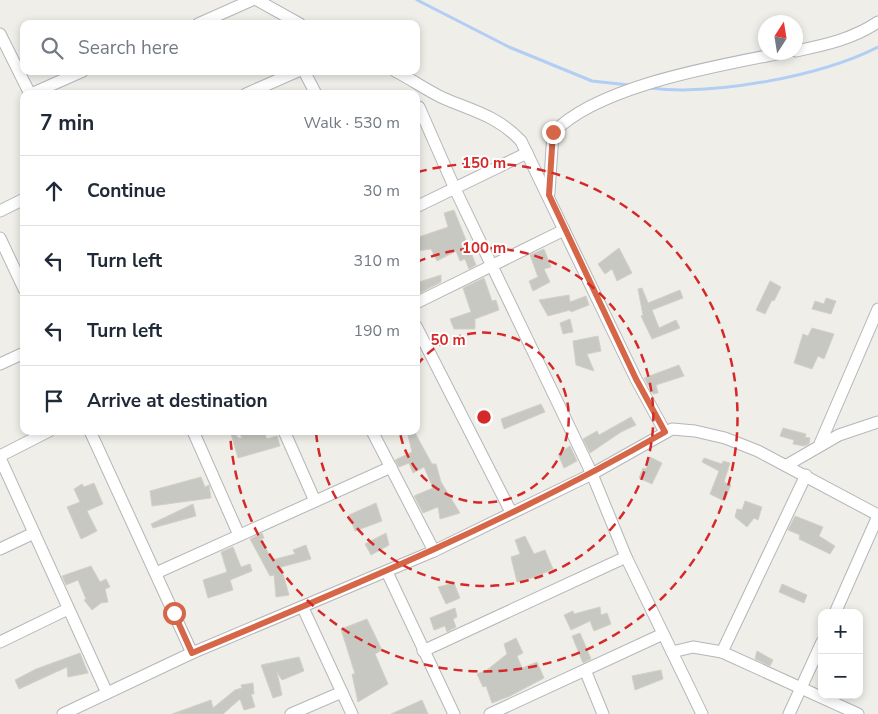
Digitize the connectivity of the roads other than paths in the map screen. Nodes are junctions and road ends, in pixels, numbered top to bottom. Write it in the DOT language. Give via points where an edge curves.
graph roads {
  1 [pos="252,0"];
  2 [pos="257,0"];
  3 [pos="207,20"];
  4 [pos="293,20"];
  5 [pos="878,22"];
  6 [pos="0,34"];
  7 [pos="803,50"];
  8 [pos="758,58"];
  9 [pos="20,73"];
  10 [pos="21,75"];
  11 [pos="74,75"];
  12 [pos="289,75"];
  13 [pos="306,75"];
  14 [pos="401,75"];
  15 [pos="29,90"];
  16 [pos="40,90"];
  17 [pos="255,90"];
  18 [pos="314,90"];
  19 [pos="441,97"];
  20 [pos="420,107"];
  21 [pos="420,112"];
  22 [pos="527,153"];
  23 [pos="455,188"];
  24 [pos="549,195"];
  25 [pos="20,201"];
  26 [pos="420,205"];
  27 [pos="0,211"];
  28 [pos="564,230"];
  29 [pos="0,238"];
  30 [pos="5,263"];
  31 [pos="492,265"];
  32 [pos="20,283"];
  33 [pos="420,301"];
  34 [pos="878,309"];
  35 [pos="420,334"];
  36 [pos="20,355"];
  37 [pos="0,364"];
  38 [pos="878,422"];
  39 [pos="665,432"];
  40 [pos="41,435"];
  41 [pos="92,435"];
  42 [pos="194,435"];
  43 [pos="286,435"];
  44 [pos="374,435"];
  45 [pos="819,446"];
  46 [pos="0,457"];
  47 [pos="787,465"];
  48 [pos="391,467"];
  49 [pos="592,474"];
  50 [pos="806,475"];
  51 [pos="315,501"];
  52 [pos="511,512"];
  53 [pos="878,515"];
  54 [pos="34,533"];
  55 [pos="239,535"];
  56 [pos="0,549"];
  57 [pos="434,550"];
  58 [pos="626,557"];
  59 [pos="387,572"];
  60 [pos="156,573"];
  61 [pos="302,608"];
  62 [pos="68,609"];
  63 [pos="837,609"];
  64 [pos="663,634"];
  65 [pos="0,642"];
  66 [pos="423,650"];
  67 [pos="818,651"];
  68 [pos="672,652"];
  69 [pos="722,652"];
  70 [pos="192,653"];
  71 [pos="585,670"];
  72 [pos="801,689"];
  73 [pos="342,692"];
  74 [pos="107,693"];
  75 [pos="63,714"];
  76 [pos="291,714"];
  77 [pos="352,714"];
  78 [pos="454,714"];
  79 [pos="490,714"];
  80 [pos="603,714"];
  81 [pos="702,714"];
  82 [pos="789,714"];
  83 [pos="858,714"];
  1 -- 3 [label="street"];
  2 -- 4 [label="street"];
  5 -- 7 [label="street" via="849,38"];
  6 -- 9 [label="street"];
  8 -- 24 [label="street" via="633,88 591,105 553,132"];
  10 -- 15 [label="street"];
  11 -- 16 [label="street"];
  12 -- 17 [label="street"];
  13 -- 18 [label="street"];
  14 -- 19 [label="street"];
  19 -- 20 [label="street"];
  19 -- 22 [label="street" via="490,116 508,127"];
  21 -- 23 [label="street"];
  22 -- 23 [label="street"];
  22 -- 24 [label="street"];
  23 -- 26 [label="street"];
  23 -- 31 [label="street"];
  24 -- 28 [label="street"];
  25 -- 27 [label="street"];
  28 -- 31 [label="street"];
  28 -- 39 [label="street"];
  29 -- 30 [label="street"];
  30 -- 32 [label="street"];
  31 -- 33 [label="street"];
  31 -- 49 [label="street"];
  34 -- 45 [label="street"];
  35 -- 52 [label="street"];
  36 -- 37 [label="street"];
  38 -- 45 [label="street" via="839,435"];
  39 -- 47 [label="street" via="679,428 725,438"];
  39 -- 49 [label="street"];
  40 -- 46 [label="street"];
  41 -- 60 [label="street"];
  42 -- 55 [label="street"];
  43 -- 51 [label="street"];
  44 -- 48 [label="street"];
  45 -- 47 [label="street"];
  46 -- 54 [label="street"];
  47 -- 50 [label="street"];
  48 -- 51 [label="street"];
  48 -- 57 [label="street"];
  49 -- 52 [label="street"];
  49 -- 58 [label="street"];
  50 -- 53 [label="street"];
  50 -- 69 [label="street"];
  51 -- 55 [label="street"];
  52 -- 57 [label="street"];
  53 -- 63 [label="street"];
  54 -- 56 [label="street"];
  54 -- 62 [label="street"];
  55 -- 60 [label="street"];
  57 -- 59 [label="street"];
  58 -- 64 [label="street"];
  58 -- 66 [label="street"];
  59 -- 61 [label="street"];
  59 -- 66 [label="street"];
  60 -- 70 [label="street"];
  61 -- 70 [label="street"];
  61 -- 73 [label="street"];
  62 -- 65 [label="street"];
  62 -- 74 [label="street"];
  64 -- 68 [label="street"];
  64 -- 71 [label="street"];
  66 -- 78 [label="street"];
  67 -- 72 [label="street"];
  68 -- 69 [label="street" via="693,647"];
  68 -- 81 [label="street"];
  69 -- 72 [label="street"];
  70 -- 74 [label="street"];
  71 -- 79 [label="street"];
  71 -- 80 [label="street"];
  72 -- 82 [label="street"];
  72 -- 83 [label="street"];
  73 -- 76 [label="street"];
  73 -- 77 [label="street"];
  74 -- 75 [label="street"];
}
